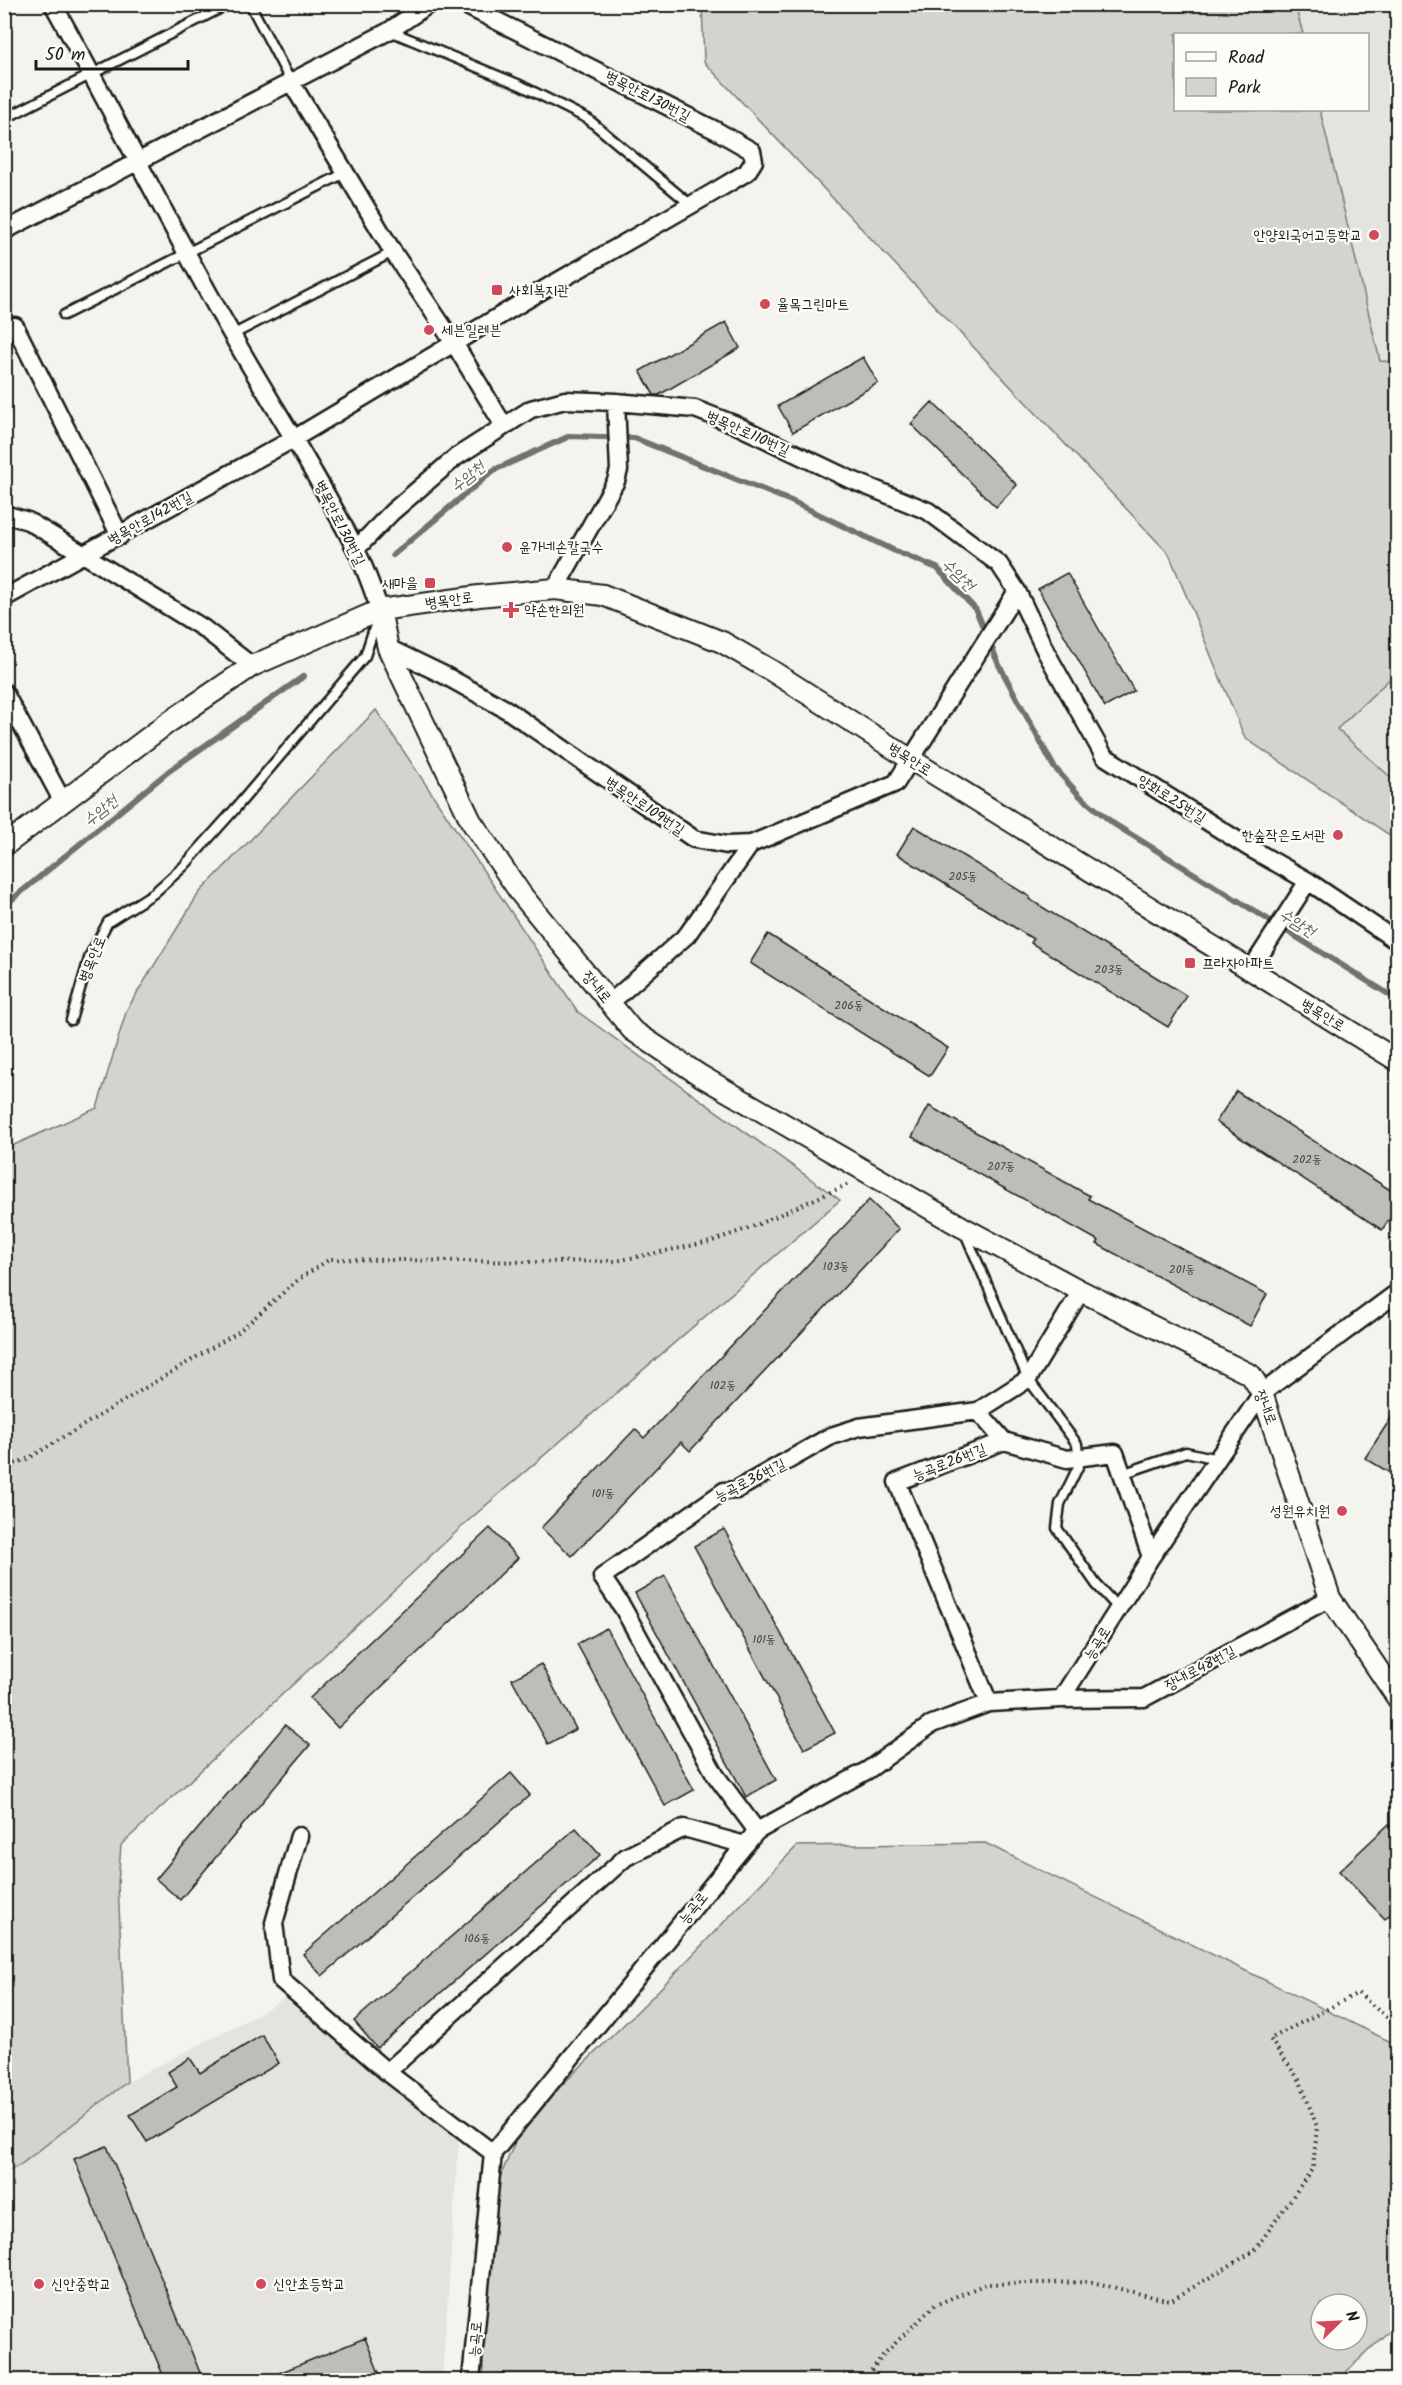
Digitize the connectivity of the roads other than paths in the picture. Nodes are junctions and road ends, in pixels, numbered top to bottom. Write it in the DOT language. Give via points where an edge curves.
graph roads {
  1 [pos="9,4"];
  2 [pos="53,4"];
  3 [pos="229,4"];
  4 [pos="250,4"];
  5 [pos="429,4"];
  6 [pos="463,4"];
  7 [pos="4,7"];
  8 [pos="389,31"];
  9 [pos="92,74"];
  10 [pos="291,82"];
  11 [pos="4,119"];
  12 [pos="137,163"];
  13 [pos="345,174"];
  14 [pos="691,205"];
  15 [pos="4,231"];
  16 [pos="393,252"];
  17 [pos="187,253"];
  18 [pos="64,315"];
  19 [pos="15,326"];
  20 [pos="232,335"];
  21 [pos="454,343"];
  22 [pos="616,408"];
  23 [pos="504,426"];
  24 [pos="295,438"];
  25 [pos="4,514"];
  26 [pos="120,536"];
  27 [pos="356,549"];
  28 [pos="83,554"];
  29 [pos="555,590"];
  30 [pos="1017,591"];
  31 [pos="4,598"];
  32 [pos="380,610"];
  33 [pos="388,648"];
  34 [pos="252,666"];
  35 [pos="4,692"];
  36 [pos="910,759"];
  37 [pos="63,802"];
  38 [pos="751,844"];
  39 [pos="4,846"];
  40 [pos="1308,881"];
  41 [pos="1398,942"];
  42 [pos="1250,971"];
  43 [pos="610,1003"];
  44 [pos="71,1020"];
  45 [pos="1398,1061"];
  46 [pos="962,1227"];
  47 [pos="1081,1291"];
  48 [pos="1398,1292"];
  49 [pos="1029,1379"];
  50 [pos="1262,1393"];
  51 [pos="978,1411"];
  52 [pos="1004,1441"];
  53 [pos="1079,1456"];
  54 [pos="1218,1459"];
  55 [pos="1122,1474"];
  56 [pos="1151,1557"];
  57 [pos="1330,1598"];
  58 [pos="1119,1609"];
  59 [pos="1061,1699"];
  60 [pos="1398,1699"];
  61 [pos="989,1703"];
  62 [pos="757,1832"];
  63 [pos="299,1836"];
  64 [pos="745,1845"];
  65 [pos="387,2072"];
  66 [pos="493,2153"];
  67 [pos="471,2380"];
  1 -- 7 [label="lane"];
  2 -- 9 [label="street, 병목안로130번길"];
  3 -- 9 [label="lane"];
  4 -- 10 [label="lane"];
  5 -- 8 [label="street"];
  6 -- 14 [label="street, 병목안로130번길" via="752,151 754,161 747,172"];
  8 -- 10 [label="street"];
  8 -- 14 [label="lane" via="520,85 588,119"];
  9 -- 11 [label="lane"];
  9 -- 12 [label="street, 병목안로130번길"];
  10 -- 12 [label="street"];
  10 -- 13 [label="street"];
  12 -- 15 [label="street"];
  12 -- 17 [label="street, 병목안로130번길"];
  13 -- 16 [label="street"];
  13 -- 17 [label="lane"];
  14 -- 21 [label="street, 병목안로130번길"];
  16 -- 20 [label="lane"];
  16 -- 21 [label="street"];
  17 -- 18 [label="lane"];
  17 -- 20 [label="street, 병목안로130번길"];
  19 -- 26 [label="street"];
  20 -- 24 [label="street, 병목안로130번길"];
  21 -- 23 [label="street"];
  21 -- 24 [label="street, 병목안로130번길"];
  22 -- 23 [label="street, 병목안로110번길" via="565,400 531,409"];
  22 -- 29 [label="street" via="620,470"];
  22 -- 30 [label="street, 병목안로110번길" via="695,409 928,512 999,564"];
  23 -- 27 [label="street, 병목안로110번길" via="456,457"];
  24 -- 26 [label="street, 병목안로142번길"];
  24 -- 27 [label="street, 병목안로130번길"];
  25 -- 28 [label="street" via="28,521"];
  26 -- 28 [label="street, 병목안로142번길"];
  27 -- 32 [label="street, 병목안로130번길"];
  28 -- 31 [label="street, 병목안로142번길"];
  28 -- 34 [label="street" via="203,628"];
  29 -- 32 [label="street, 병목안로"];
  29 -- 36 [label="street, 병목안로" via="603,595 722,642"];
  30 -- 36 [label="street"];
  30 -- 40 [label="street, 양화로25번길" via="1104,756"];
  32 -- 33 [label="street, 장내로"];
  32 -- 34 [label="street, 병목안로"];
  32 -- 44 [label="lane, 병목안로" via="365,656 235,809 184,866 154,892 108,922 90,955"];
  33 -- 38 [label="street, 병목안로109번길" via="507,710 694,839 727,845"];
  33 -- 43 [label="street, 장내로" via="471,821 521,894"];
  34 -- 37 [label="street, 병목안로" via="169,722"];
  35 -- 37 [label="street"];
  36 -- 38 [label="street, 병목안로109번길" via="896,783"];
  36 -- 42 [label="street, 병목안로"];
  37 -- 39 [label="street, 병목안로"];
  38 -- 43 [label="street" via="687,935"];
  40 -- 41 [label="street, 양화로25번길"];
  40 -- 42 [label="street"];
  42 -- 45 [label="street, 병목안로"];
  43 -- 46 [label="street, 장내로" via="632,1030 701,1076"];
  46 -- 47 [label="street, 장내로"];
  46 -- 49 [label="lane"];
  47 -- 49 [label="street, 능곡로36번길"];
  47 -- 50 [label="street, 장내로" via="1251,1375"];
  48 -- 50 [label="street, 능곡로"];
  49 -- 51 [label="street, 능곡로36번길"];
  49 -- 53 [label="lane" via="1077,1444"];
  50 -- 54 [label="street, 능곡로"];
  50 -- 57 [label="street, 장내로"];
  51 -- 52 [label="street"];
  51 -- 62 [label="street, 능곡로36번길" via="859,1427 831,1436 736,1490 724,1491 602,1577 716,1776"];
  52 -- 53 [label="street, 능곡로26번길" via="1067,1459"];
  52 -- 61 [label="street, 능곡로26번길" via="897,1482"];
  53 -- 55 [label="street, 능곡로26번길" via="1115,1453"];
  53 -- 58 [label="lane, 능곡로" via="1079,1465 1060,1504 1057,1528 1096,1584"];
  54 -- 55 [label="lane" via="1186,1452"];
  54 -- 56 [label="street, 능곡로"];
  55 -- 56 [label="street"];
  56 -- 58 [label="street, 능곡로"];
  57 -- 59 [label="street, 장내로48번길" via="1144,1698"];
  57 -- 60 [label="street, 장내로"];
  58 -- 59 [label="street, 능곡로"];
  59 -- 61 [label="street, 능곡로"];
  61 -- 62 [label="street, 능곡로" via="932,1724 868,1770"];
  62 -- 64 [label="street, 능곡로"];
  63 -- 65 [label="street" via="274,1923 281,1980"];
  64 -- 65 [label="street" via="684,1828 626,1857"];
  64 -- 66 [label="street, 능곡로"];
  65 -- 66 [label="street"];
  66 -- 67 [label="street, 능곡로"];
}
